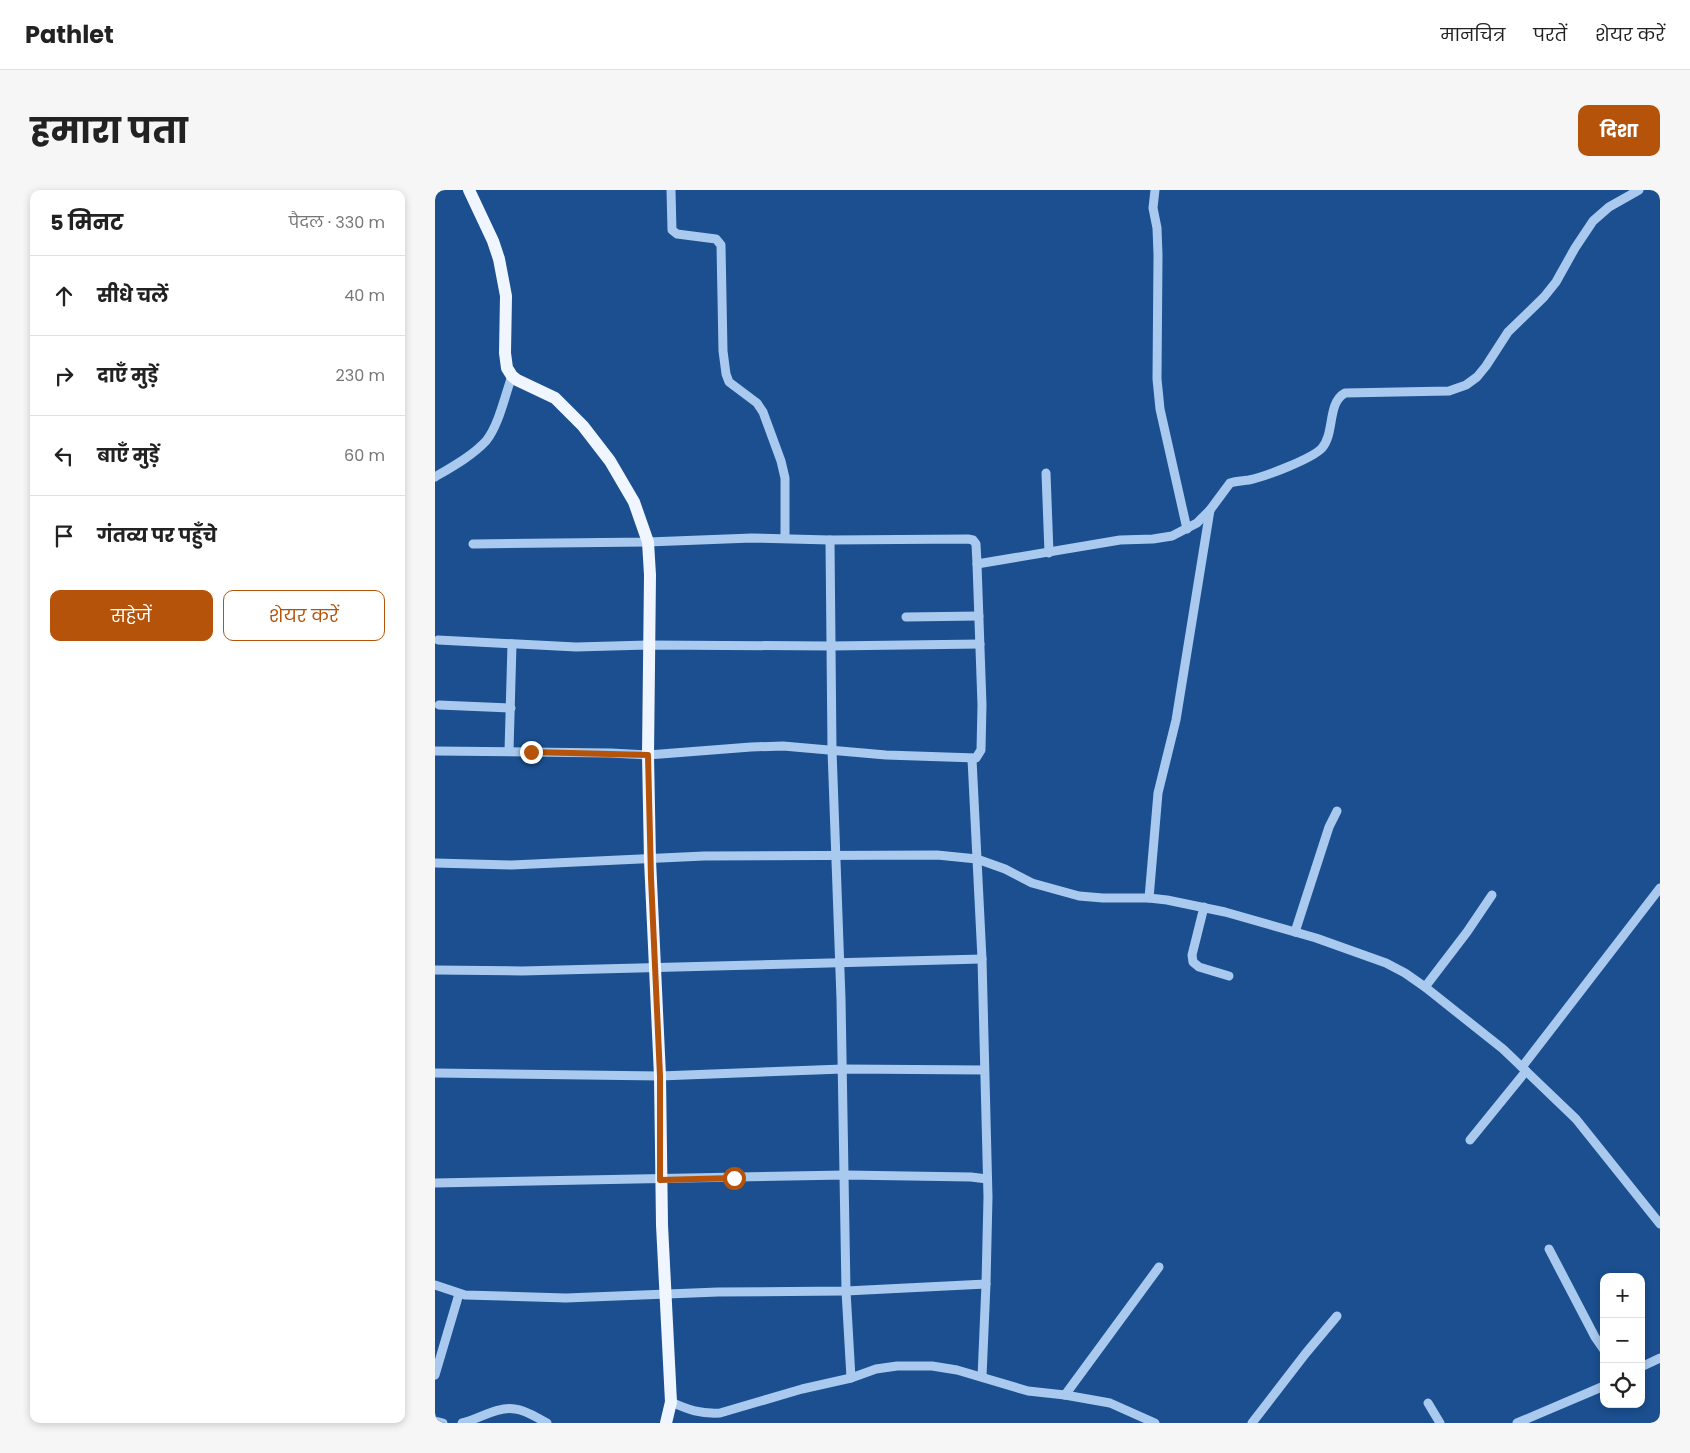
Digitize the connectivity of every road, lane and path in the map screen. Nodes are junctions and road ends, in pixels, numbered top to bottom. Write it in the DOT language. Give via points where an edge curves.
graph roads {
  1 [pos="469,190"];
  2 [pos="671,190"];
  3 [pos="1155,190"];
  4 [pos="1639,190"];
  5 [pos="512,376"];
  6 [pos="1046,473"];
  7 [pos="435,477"];
  8 [pos="1210,510"];
  9 [pos="1187,530"];
  10 [pos="785,538"];
  11 [pos="830,540"];
  12 [pos="648,542"];
  13 [pos="473,544"];
  14 [pos="1049,553"];
  15 [pos="977,564"];
  16 [pos="979,616"];
  17 [pos="906,617"];
  18 [pos="437,640"];
  19 [pos="512,644"];
  20 [pos="980,644"];
  21 [pos="649,645"];
  22 [pos="831,646"];
  23 [pos="439,705"];
  24 [pos="511,708"];
  25 [pos="832,750"];
  26 [pos="435,751"];
  27 [pos="509,751"];
  28 [pos="648,755"];
  29 [pos="972,759"];
  30 [pos="1337,811"];
  31 [pos="835,857"];
  32 [pos="977,859"];
  33 [pos="650,860"];
  34 [pos="435,863"];
  35 [pos="1660,888"];
  36 [pos="1492,895"];
  37 [pos="1149,898"];
  38 [pos="1204,907"];
  39 [pos="1295,932"];
  40 [pos="982,959"];
  41 [pos="839,963"];
  42 [pos="654,967"];
  43 [pos="435,970"];
  44 [pos="1229,976"];
  45 [pos="1425,987"];
  46 [pos="1524,1069"];
  47 [pos="843,1070"];
  48 [pos="984,1070"];
  49 [pos="435,1073"];
  50 [pos="660,1076"];
  51 [pos="1470,1140"];
  52 [pos="845,1175"];
  53 [pos="987,1179"];
  54 [pos="660,1180"];
  55 [pos="435,1183"];
  56 [pos="1660,1223"];
  57 [pos="1549,1249"];
  58 [pos="1159,1267"];
  59 [pos="986,1284"];
  60 [pos="435,1285"];
  61 [pos="846,1291"];
  62 [pos="459,1294"];
  63 [pos="665,1294"];
  64 [pos="1337,1316"];
  65 [pos="1600,1344"];
  66 [pos="1660,1358"];
  67 [pos="1645,1365"];
  68 [pos="435,1375"];
  69 [pos="981,1377"];
  70 [pos="851,1378"];
  71 [pos="1600,1388"];
  72 [pos="1065,1395"];
  73 [pos="671,1402"];
  74 [pos="1428,1404"];
  75 [pos="435,1421"];
  76 [pos="443,1423"];
  77 [pos="462,1423"];
  78 [pos="547,1423"];
  79 [pos="666,1423"];
  80 [pos="1155,1423"];
  81 [pos="1252,1423"];
  82 [pos="1440,1423"];
  83 [pos="1517,1423"];
  1 -- 5 [label="main road" via="499,259 506,296 505,353"];
  2 -- 10 [label="street" via="672,230 677,234 716,238 721,245 726,374 729,382 757,403 784,469"];
  3 -- 9 [label="street" via="1157,380 1160,409"];
  4 -- 8 [label="street" via="1609,207 1593,221 1556,282 1508,332 1486,366 1466,385 1449,391 1345,393 1337,399 1322,449 1263,476 1230,483"];
  5 -- 7 [label="street" via="486,441"];
  5 -- 12 [label="main road" via="555,398 583,426 634,502"];
  6 -- 14 [label="street"];
  8 -- 9 [label="street"];
  8 -- 37 [label="street" via="1176,720 1158,792"];
  9 -- 14 [label="street" via="1165,537 1120,540"];
  10 -- 11 [label="street"];
  10 -- 12 [label="street"];
  11 -- 15 [label="street" via="968,539 976,544"];
  11 -- 22 [label="street"];
  12 -- 13 [label="street"];
  12 -- 21 [label="main road"];
  14 -- 15 [label="street"];
  15 -- 16 [label="street"];
  16 -- 17 [label="street"];
  16 -- 20 [label="street"];
  18 -- 19 [label="street"];
  19 -- 21 [label="street" via="576,647"];
  19 -- 24 [label="street"];
  20 -- 22 [label="street"];
  20 -- 29 [label="street" via="981,750 979,756"];
  21 -- 22 [label="street"];
  21 -- 28 [label="main road"];
  22 -- 25 [label="street"];
  23 -- 24 [label="street"];
  24 -- 27 [label="street"];
  25 -- 28 [label="street" via="783,746"];
  25 -- 29 [label="street"];
  25 -- 31 [label="street"];
  26 -- 27 [label="street"];
  27 -- 28 [label="street"];
  28 -- 33 [label="main road"];
  29 -- 32 [label="street"];
  30 -- 39 [label="street"];
  31 -- 32 [label="street" via="937,855"];
  31 -- 33 [label="street" via="704,856"];
  31 -- 41 [label="street"];
  32 -- 37 [label="street" via="1031,883 1079,896"];
  32 -- 40 [label="street"];
  33 -- 34 [label="street" via="512,865"];
  33 -- 42 [label="main road"];
  35 -- 46 [label="street"];
  36 -- 45 [label="street"];
  37 -- 38 [label="street"];
  38 -- 39 [label="street"];
  38 -- 44 [label="street" via="1193,962"];
  39 -- 45 [label="street" via="1386,963"];
  40 -- 41 [label="street"];
  40 -- 48 [label="street"];
  41 -- 42 [label="street"];
  41 -- 47 [label="street"];
  42 -- 43 [label="street"];
  42 -- 50 [label="main road"];
  45 -- 46 [label="street"];
  46 -- 51 [label="street"];
  46 -- 56 [label="street" via="1576,1119"];
  47 -- 48 [label="street"];
  47 -- 50 [label="street"];
  47 -- 52 [label="street"];
  48 -- 53 [label="street"];
  49 -- 50 [label="street"];
  50 -- 54 [label="main road"];
  52 -- 53 [label="street" via="971,1176"];
  52 -- 54 [label="street"];
  52 -- 61 [label="street"];
  53 -- 59 [label="street"];
  54 -- 55 [label="street"];
  54 -- 63 [label="main road"];
  57 -- 65 [label="street"];
  58 -- 72 [label="street"];
  59 -- 61 [label="street"];
  59 -- 69 [label="street"];
  60 -- 62 [label="street"];
  61 -- 63 [label="street"];
  61 -- 70 [label="street"];
  62 -- 63 [label="street" via="566,1298"];
  62 -- 68 [label="street"];
  63 -- 73 [label="main road"];
  64 -- 81 [label="street"];
  66 -- 67 [label="street"];
  69 -- 70 [label="street" via="932,1366 897,1366"];
  69 -- 72 [label="street" via="1028,1392"];
  70 -- 73 [label="street" via="721,1413 690,1411"];
  71 -- 83 [label="street"];
  72 -- 80 [label="street" via="1110,1403"];
  73 -- 79 [label="main road"];
  74 -- 82 [label="street"];
  75 -- 76 [label="street"];
  77 -- 78 [label="street" via="514,1408"];
}
